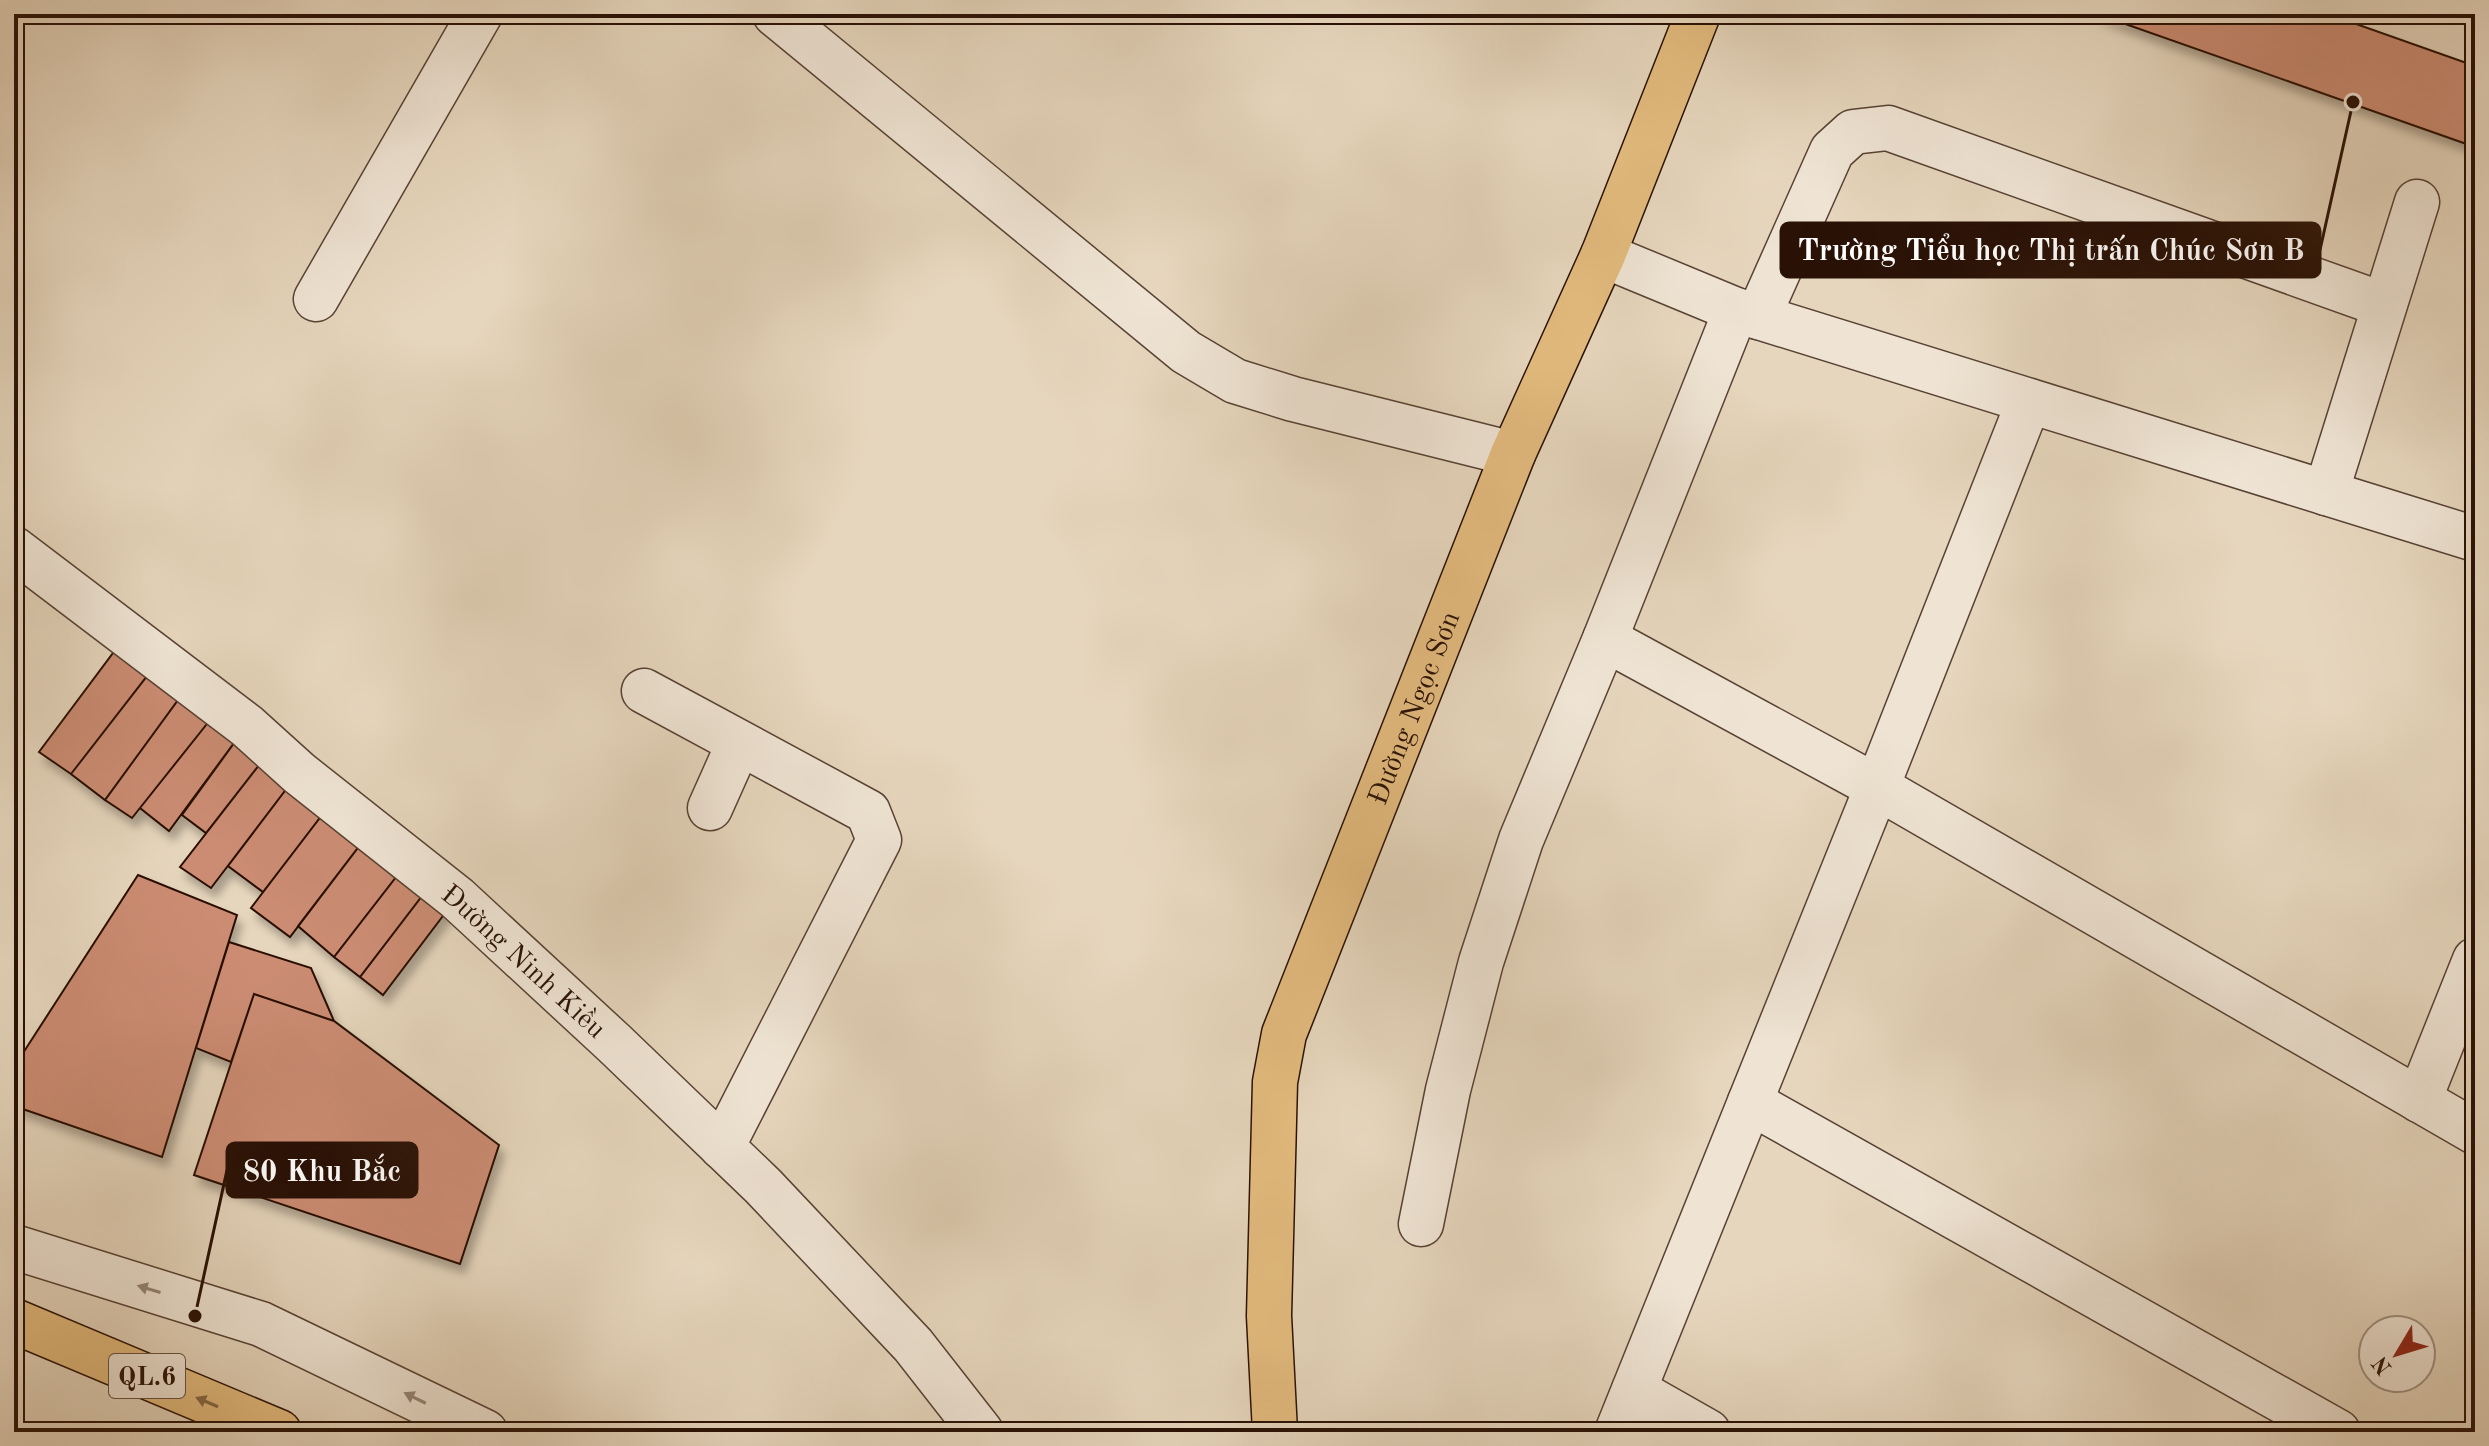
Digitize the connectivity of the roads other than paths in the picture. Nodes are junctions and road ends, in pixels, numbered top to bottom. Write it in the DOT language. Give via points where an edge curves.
graph roads {
  1 [pos="480,14"];
  2 [pos="775,14"];
  3 [pos="1698,14"];
  4 [pos="2417,202"];
  5 [pos="1603,255"];
  6 [pos="316,299"];
  7 [pos="2384,305"];
  8 [pos="1747,313"];
  9 [pos="2029,401"];
  10 [pos="1513,454"];
  11 [pos="2326,493"];
  12 [pos="2475,539"];
  13 [pos="14,549"];
  14 [pos="1605,639"];
  15 [pos="644,691"];
  16 [pos="739,743"];
  17 [pos="1877,787"];
  18 [pos="710,808"];
  19 [pos="2475,960"];
  20 [pos="2419,1100"];
  21 [pos="1750,1102"];
  22 [pos="2475,1132"];
  23 [pos="722,1147"];
  24 [pos="1421,1224"];
  25 [pos="14,1247"];
  26 [pos="14,1321"];
  27 [pos="1634,1390"];
  28 [pos="279,1432"];
  29 [pos="485,1432"];
  30 [pos="981,1432"];
  31 [pos="1275,1432"];
  32 [pos="1617,1432"];
  33 [pos="1708,1432"];
  34 [pos="2338,1432"];
  1 -- 6 [label="street"];
  2 -- 10 [label="street" via="1186,352 1235,381"];
  3 -- 5 [label="main road, Đường Ngọc Sơn"];
  4 -- 7 [label="street"];
  5 -- 8 [label="street"];
  5 -- 10 [label="main road, Đường Ngọc Sơn"];
  7 -- 8 [label="street" via="1888,128 1853,132 1832,151"];
  7 -- 11 [label="street"];
  8 -- 9 [label="street"];
  8 -- 14 [label="street"];
  9 -- 11 [label="street"];
  9 -- 17 [label="street"];
  10 -- 31 [label="main road, Đường Ngọc Sơn" via="1284,1034 1275,1082 1269,1316"];
  11 -- 12 [label="street"];
  13 -- 23 [label="street, Đường Ninh Kiều" via="247,726 457,898"];
  14 -- 17 [label="street"];
  14 -- 24 [label="street" via="1521,840 1481,962"];
  15 -- 16 [label="street"];
  16 -- 18 [label="street"];
  16 -- 23 [label="street" via="868,812 879,840"];
  17 -- 20 [label="street"];
  17 -- 21 [label="street"];
  19 -- 20 [label="street"];
  20 -- 22 [label="street"];
  21 -- 27 [label="street"];
  21 -- 34 [label="street"];
  23 -- 30 [label="street, Đường Ninh Kiều" via="913,1345"];
  29 -- 25 [label="street, one-way" via="261,1324"];
  28 -- 26 [label="main road, QL.6, one-way"];
  27 -- 32 [label="street"];
  27 -- 33 [label="street"];
}
